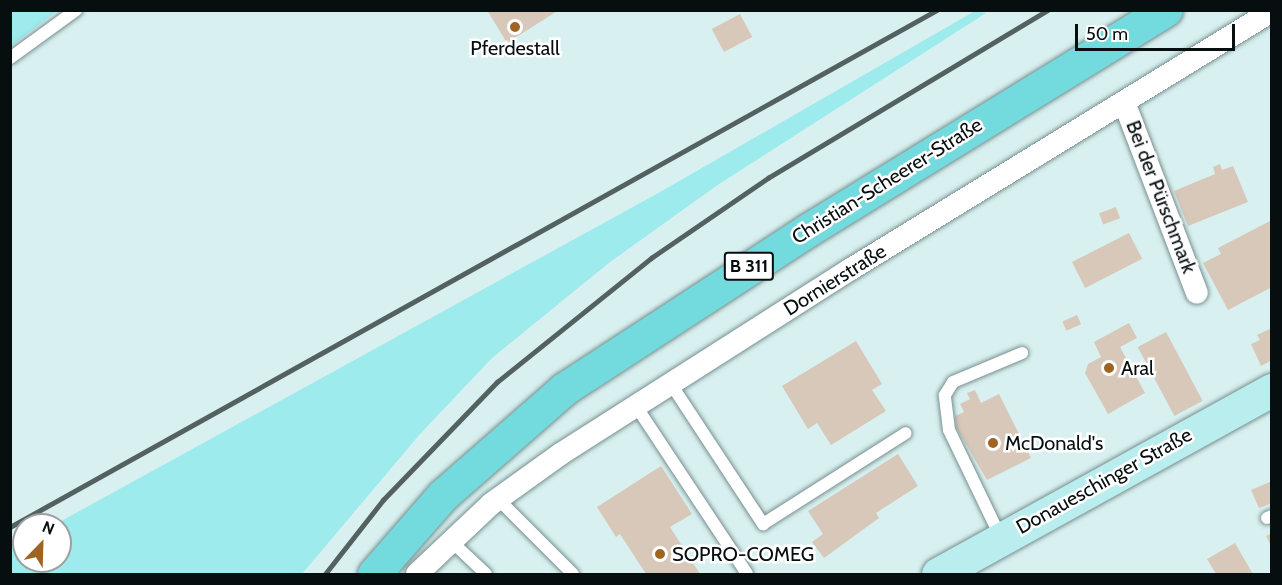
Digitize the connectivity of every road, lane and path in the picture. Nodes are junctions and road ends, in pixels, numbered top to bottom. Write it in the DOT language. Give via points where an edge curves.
graph roads {
  1 [pos="76,10"];
  2 [pos="1166,10"];
  3 [pos="1272,11"];
  4 [pos="10,58"];
  5 [pos="1124,102"];
  6 [pos="1197,293"];
  7 [pos="1022,353"];
  8 [pos="671,384"];
  9 [pos="1272,390"];
  10 [pos="636,406"];
  11 [pos="906,433"];
  12 [pos="498,499"];
  13 [pos="1001,538"];
  14 [pos="451,541"];
  15 [pos="374,574"];
  16 [pos="417,574"];
  17 [pos="486,574"];
  18 [pos="573,574"];
  19 [pos="747,574"];
  20 [pos="938,574"];
  1 -- 4 [label="lane"];
  2 -- 15 [label="main road, Christian-Scheerer-Straße / B 311" via="808,230 564,389 443,495"];
  3 -- 5 [label="street, Dornierstraße"];
  5 -- 6 [label="street, Bei der Pürschmark"];
  5 -- 8 [label="street, Dornierstraße"];
  7 -- 13 [label="lane" via="953,382 945,395 949,430"];
  8 -- 10 [label="street, Dornierstraße"];
  8 -- 11 [label="lane" via="763,524"];
  9 -- 13 [label="street, Donaueschinger Straße"];
  10 -- 12 [label="street, Dornierstraße"];
  10 -- 19 [label="lane"];
  12 -- 14 [label="street, Dornierstraße"];
  12 -- 18 [label="lane"];
  13 -- 20 [label="street, Donaueschinger Straße"];
  14 -- 16 [label="street, Dornierstraße"];
  14 -- 17 [label="lane"];
}
